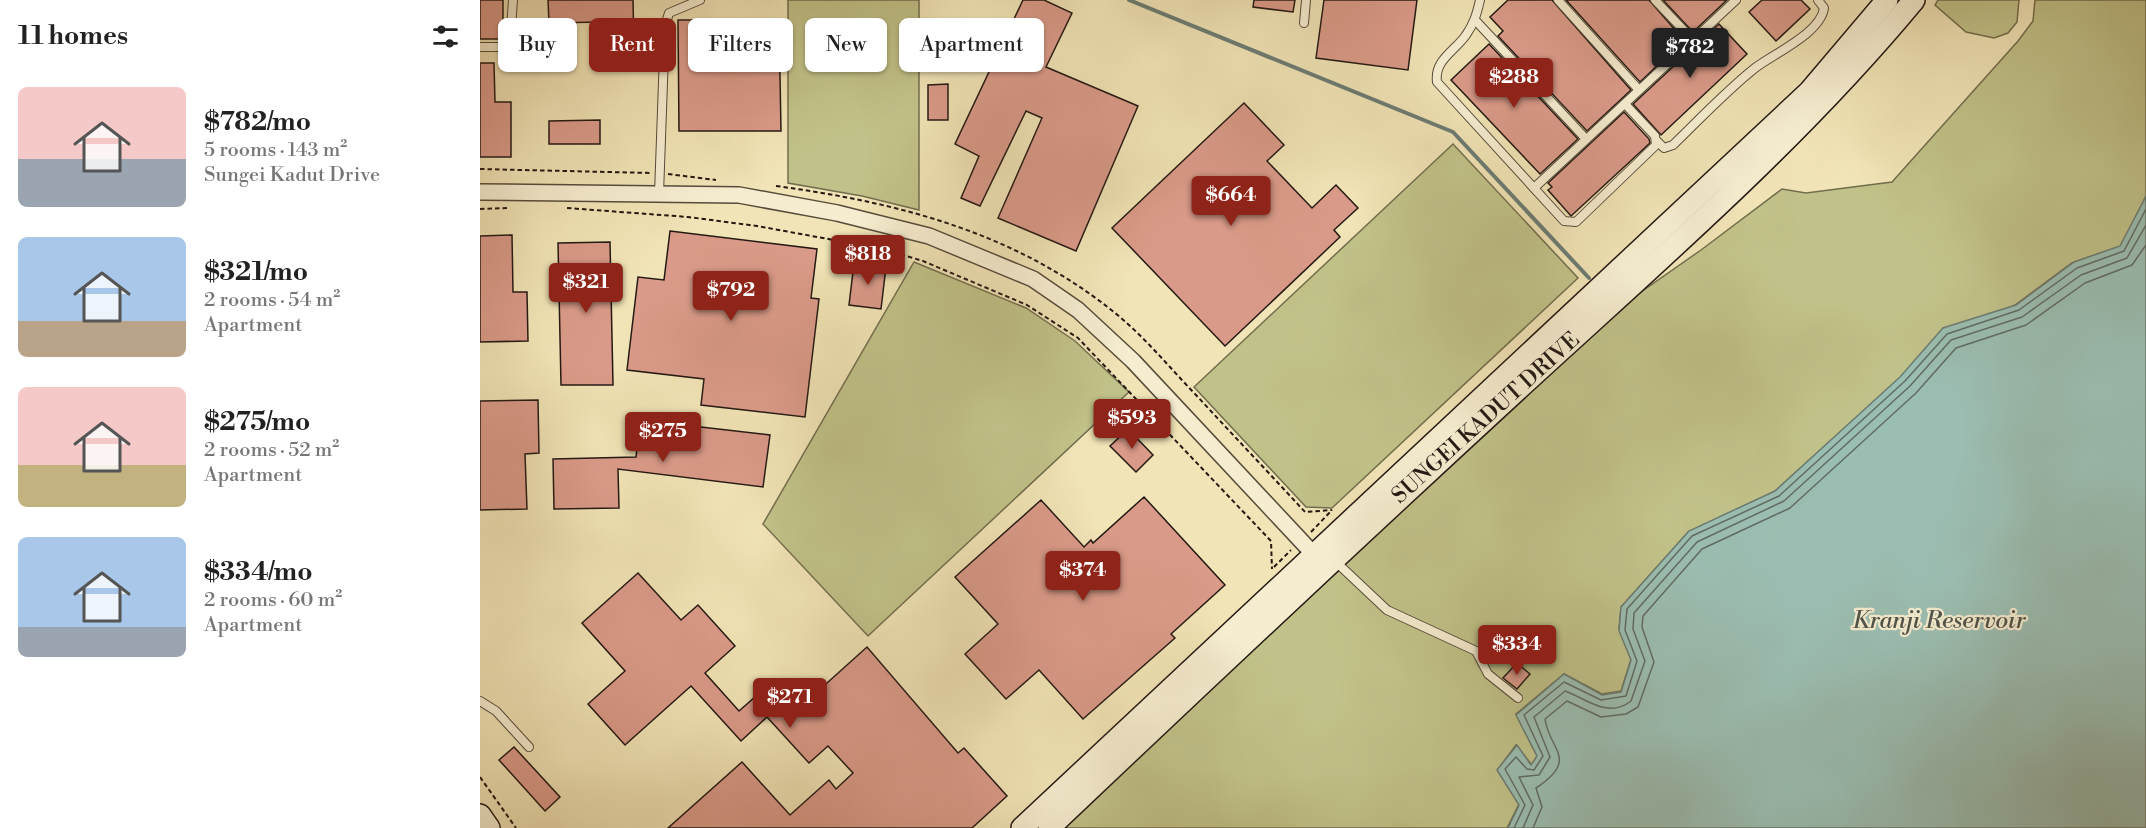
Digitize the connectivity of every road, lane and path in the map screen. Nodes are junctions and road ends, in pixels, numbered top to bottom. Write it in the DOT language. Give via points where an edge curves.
graph roads {
  1 [pos="513,0"];
  2 [pos="700,0"];
  3 [pos="1306,0"];
  4 [pos="1480,0"];
  5 [pos="1558,0"];
  6 [pos="1654,0"];
  7 [pos="1818,0"];
  8 [pos="1887,0"];
  9 [pos="1914,0"];
  10 [pos="1733,1"];
  11 [pos="1476,21"];
  12 [pos="1304,23"];
  13 [pos="1693,40"];
  14 [pos="480,48"];
  15 [pos="1639,90"];
  16 [pos="1625,104"];
  17 [pos="1587,139"];
  18 [pos="1657,141"];
  19 [pos="480,169"];
  20 [pos="660,173"];
  21 [pos="719,180"];
  22 [pos="766,185"];
  23 [pos="1534,188"];
  24 [pos="480,192"];
  25 [pos="659,194"];
  26 [pos="514,207"];
  27 [pos="559,208"];
  28 [pos="480,209"];
  29 [pos="1332,510"];
  30 [pos="1325,561"];
  31 [pos="1272,569"];
  32 [pos="1479,654"];
  33 [pos="1528,659"];
  34 [pos="1518,698"];
  35 [pos="480,701"];
  36 [pos="529,747"];
  37 [pos="480,777"];
  38 [pos="480,816"];
  39 [pos="489,828"];
  40 [pos="516,828"];
  41 [pos="1022,828"];
  42 [pos="1049,828"];
  1 -- 14 [label="lane" via="510,42 505,47"];
  2 -- 20 [label="lane" via="669,13 665,26"];
  3 -- 12 [label="lane"];
  4 -- 11 [label="lane"];
  5 -- 15 [label="lane"];
  6 -- 13 [label="lane"];
  7 -- 18 [label="lane" via="1824,8 1821,18 1788,48 1755,68 1673,145 1664,148"];
  8 -- 30 [label="main road, SUNGEI KADUT DRIVE" via="1809,92 1594,290"];
  9 -- 30 [label="main road, SUNGEI KADUT DRIVE" via="1872,51 1798,128"];
  10 -- 13 [label="lane"];
  11 -- 17 [label="lane"];
  11 -- 23 [label="lane" via="1439,65 1437,82"];
  13 -- 15 [label="lane"];
  15 -- 16 [label="lane"];
  16 -- 17 [label="lane"];
  16 -- 18 [label="lane"];
  17 -- 23 [label="lane"];
  18 -- 23 [label="lane" via="1571,224"];
  19 -- 20 [label="path"];
  20 -- 21 [label="path"];
  20 -- 25 [label="lane"];
  22 -- 29 [label="path" via="861,199 918,214 974,231 1047,266 1086,291 1142,338 1305,512"];
  24 -- 25 [label="street"];
  25 -- 30 [label="street" via="739,195 837,213 929,236 1032,279 1078,310 1133,361"];
  26 -- 28 [label="path"];
  27 -- 31 [label="path" via="688,217 853,243 923,261 1027,305 1078,338 1271,541"];
  30 -- 32 [label="lane" via="1387,610"];
  30 -- 41 [label="main road, SUNGEI KADUT DRIVE"];
  30 -- 42 [label="main road, SUNGEI KADUT DRIVE"];
  32 -- 33 [label="lane" via="1513,651"];
  32 -- 34 [label="lane" via="1488,674"];
  35 -- 36 [label="lane" via="496,711"];
  37 -- 40 [label="path"];
  38 -- 39 [label="main road"];
}
